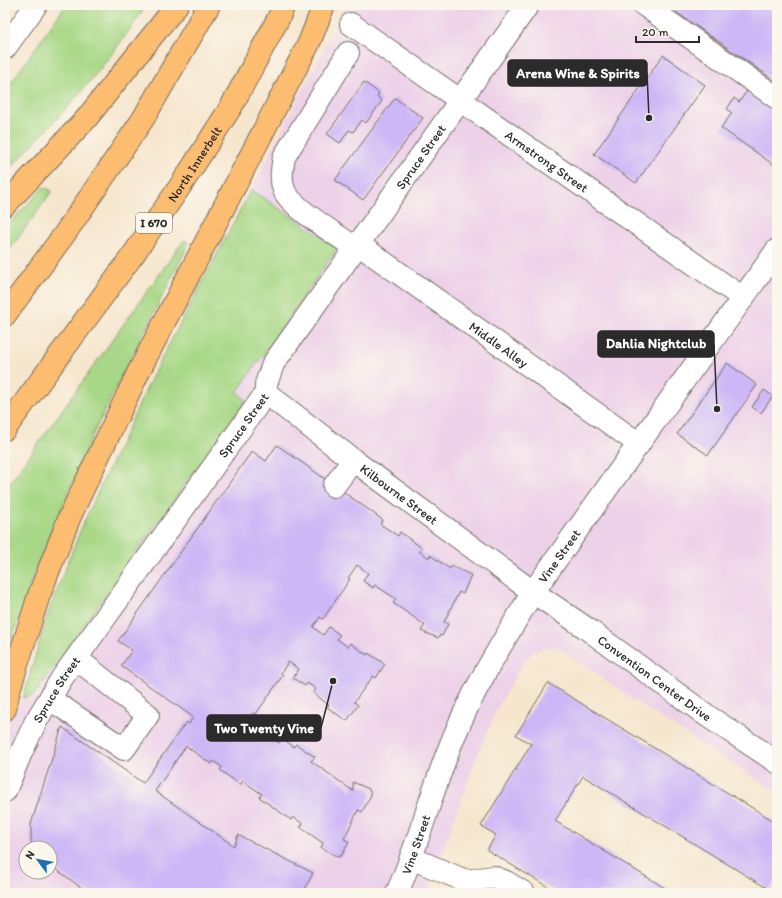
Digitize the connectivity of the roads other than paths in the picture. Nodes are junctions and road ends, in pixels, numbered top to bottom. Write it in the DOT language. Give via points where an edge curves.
graph roads {
  1 [pos="36,5"];
  2 [pos="177,5"];
  3 [pos="209,5"];
  4 [pos="284,5"];
  5 [pos="324,5"];
  6 [pos="528,5"];
  7 [pos="644,5"];
  8 [pos="351,24"];
  9 [pos="5,48"];
  10 [pos="348,53"];
  11 [pos="777,98"];
  12 [pos="460,101"];
  13 [pos="5,205"];
  14 [pos="357,246"];
  15 [pos="777,250"];
  16 [pos="743,298"];
  17 [pos="5,316"];
  18 [pos="266,393"];
  19 [pos="5,429"];
  20 [pos="639,444"];
  21 [pos="353,460"];
  22 [pos="334,486"];
  23 [pos="533,592"];
  24 [pos="77,659"];
  25 [pos="50,699"];
  26 [pos="5,709"];
  27 [pos="777,762"];
  28 [pos="5,791"];
  29 [pos="411,858"];
  30 [pos="467,887"];
  31 [pos="397,893"];
  32 [pos="524,893"];
  1 -- 9 [label="street"];
  2 -- 13 [label="highway" via="86,119"];
  3 -- 17 [label="highway" via="143,119"];
  4 -- 19 [label="highway, North Innerbelt / I 670" via="231,107 183,182 129,261"];
  5 -- 26 [label="highway" via="309,43 139,371 70,516 39,595"];
  6 -- 12 [label="street, Spruce Street"];
  7 -- 11 [label="street"];
  8 -- 12 [label="street, Armstrong Street"];
  10 -- 14 [label="street, Middle Alley" via="284,157 281,174 284,191 294,204"];
  12 -- 14 [label="street, Spruce Street"];
  12 -- 16 [label="street, Armstrong Street"];
  14 -- 18 [label="street, Spruce Street" via="273,364 266,384"];
  14 -- 20 [label="street, Middle Alley"];
  15 -- 16 [label="street, Vine Street"];
  16 -- 20 [label="street, Vine Street"];
  18 -- 21 [label="street, Kilbourne Street"];
  18 -- 24 [label="street, Spruce Street"];
  20 -- 23 [label="street, Vine Street"];
  21 -- 22 [label="street"];
  21 -- 23 [label="street, Kilbourne Street"];
  23 -- 27 [label="street, Convention Center Drive"];
  23 -- 29 [label="street, Vine Street" via="498,648 453,739"];
  24 -- 25 [label="street, Spruce Street"];
  24 -- 25 [label="street" via="148,715 124,749"];
  25 -- 28 [label="street, Spruce Street" via="36,722"];
  29 -- 30 [label="street"];
  29 -- 31 [label="street, Vine Street"];
  30 -- 32 [label="street" via="493,877"];
}
